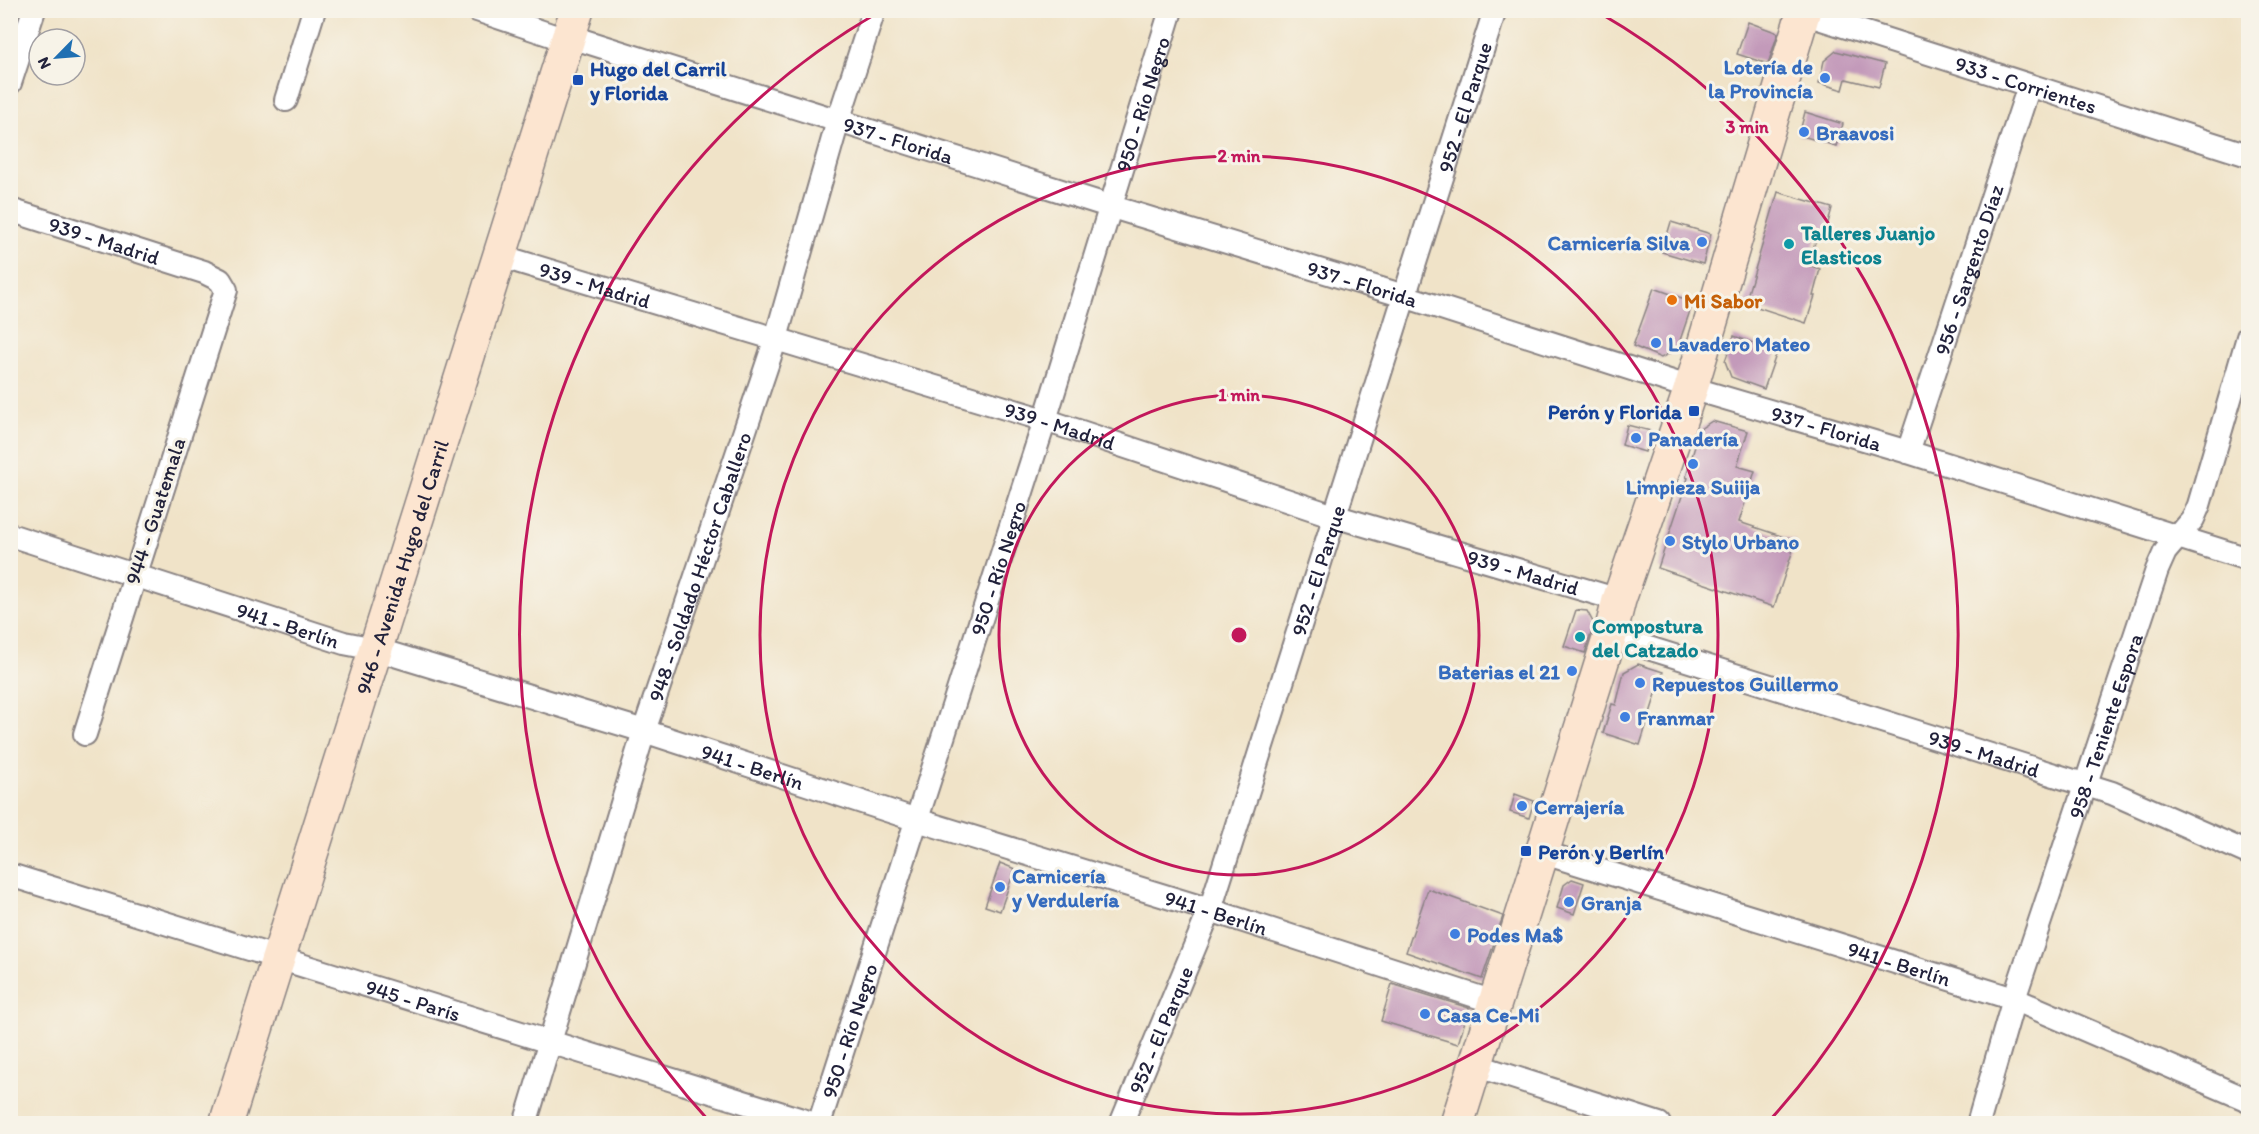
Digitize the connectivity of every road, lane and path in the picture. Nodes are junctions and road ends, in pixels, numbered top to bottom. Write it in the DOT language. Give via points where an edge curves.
graph roads {
  1 [pos="34,10"];
  2 [pos="314,10"];
  3 [pos="477,10"];
  4 [pos="874,10"];
  5 [pos="1171,10"];
  6 [pos="1496,10"];
  7 [pos="1804,12"];
  8 [pos="573,25"];
  9 [pos="10,83"];
  10 [pos="2029,86"];
  11 [pos="286,100"];
  12 [pos="838,121"];
  13 [pos="2248,155"];
  14 [pos="1109,206"];
  15 [pos="10,210"];
  16 [pos="500,256"];
  17 [pos="226,290"];
  18 [pos="1404,296"];
  19 [pos="2248,337"];
  20 [pos="776,338"];
  21 [pos="1691,388"];
  22 [pos="1045,420"];
  23 [pos="1908,452"];
  24 [pos="1334,516"];
  25 [pos="10,535"];
  26 [pos="2178,537"];
  27 [pos="2248,559"];
  28 [pos="134,576"];
  29 [pos="1619,600"];
  30 [pos="1610,636"];
  31 [pos="375,649"];
  32 [pos="644,731"];
  33 [pos="85,734"];
  34 [pos="2086,786"];
  35 [pos="917,820"];
  36 [pos="1541,852"];
  37 [pos="2248,853"];
  38 [pos="10,875"];
  39 [pos="1210,910"];
  40 [pos="277,958"];
  41 [pos="2014,999"];
  42 [pos="1494,1002"];
  43 [pos="551,1043"];
  44 [pos="1475,1065"];
  45 [pos="2248,1100"];
  46 [pos="226,1124"];
  47 [pos="525,1124"];
  48 [pos="817,1124"];
  49 [pos="1121,1124"];
  50 [pos="1457,1124"];
  51 [pos="1659,1124"];
  52 [pos="1978,1124"];
  1 -- 9 [label="street"];
  2 -- 11 [label="street"];
  3 -- 8 [label="street, 937 - Florida"];
  4 -- 12 [label="street, 948 - Soldado Héctor Caballero"];
  5 -- 14 [label="street, 950 - Río Negro"];
  6 -- 18 [label="street, 952 - El Parque"];
  7 -- 10 [label="street, 933 - Corrientes"];
  7 -- 21 [label="main road"];
  8 -- 12 [label="street, 937 - Florida" via="584,41"];
  8 -- 16 [label="main road, 946 - Avenida Hugo del Carril"];
  10 -- 13 [label="street, 933 - Corrientes"];
  10 -- 23 [label="street, 956 - Sargento Díaz"];
  12 -- 14 [label="street, 937 - Florida"];
  12 -- 20 [label="street, 948 - Soldado Héctor Caballero"];
  14 -- 18 [label="street, 937 - Florida"];
  14 -- 22 [label="street, 950 - Río Negro"];
  15 -- 17 [label="street, 939 - Madrid" via="204,272 220,280"];
  16 -- 20 [label="street, 939 - Madrid"];
  16 -- 31 [label="main road, 946 - Avenida Hugo del Carril"];
  17 -- 28 [label="street, 944 - Guatemala"];
  18 -- 21 [label="street, 937 - Florida"];
  18 -- 24 [label="street, 952 - El Parque"];
  19 -- 26 [label="street, 958 - Teniente Espora" via="2199,506"];
  20 -- 22 [label="street, 939 - Madrid"];
  20 -- 32 [label="street, 948 - Soldado Héctor Caballero"];
  21 -- 23 [label="street, 937 - Florida"];
  21 -- 29 [label="main road"];
  22 -- 24 [label="street, 939 - Madrid"];
  22 -- 35 [label="street, 950 - Río Negro"];
  23 -- 26 [label="street, 937 - Florida"];
  24 -- 29 [label="street, 939 - Madrid"];
  24 -- 39 [label="street, 952 - El Parque"];
  25 -- 28 [label="street, 941 - Berlín"];
  26 -- 27 [label="street, 937 - Florida"];
  26 -- 34 [label="street, 958 - Teniente Espora" via="2157,570"];
  28 -- 31 [label="street, 941 - Berlín" via="344,644"];
  28 -- 33 [label="street, 944 - Guatemala"];
  29 -- 30 [label="main road"];
  30 -- 34 [label="street, 939 - Madrid"];
  30 -- 36 [label="main road"];
  31 -- 32 [label="street, 941 - Berlín"];
  31 -- 40 [label="main road, 946 - Avenida Hugo del Carril"];
  32 -- 35 [label="street, 941 - Berlín"];
  32 -- 43 [label="street, 948 - Soldado Héctor Caballero"];
  34 -- 37 [label="street, 939 - Madrid" via="2112,793"];
  34 -- 41 [label="street, 958 - Teniente Espora"];
  35 -- 39 [label="street, 941 - Berlín"];
  35 -- 48 [label="street, 950 - Río Negro"];
  36 -- 41 [label="street, 941 - Berlín"];
  36 -- 42 [label="main road"];
  38 -- 40 [label="street, 945 - París"];
  39 -- 42 [label="street, 941 - Berlín"];
  39 -- 49 [label="street, 952 - El Parque"];
  40 -- 43 [label="street, 945 - París"];
  40 -- 46 [label="main road, 946 - Avenida Hugo del Carril"];
  41 -- 45 [label="street, 941 - Berlín"];
  41 -- 52 [label="street, 958 - Teniente Espora"];
  42 -- 44 [label="main road"];
  43 -- 47 [label="street, 948 - Soldado Héctor Caballero"];
  43 -- 48 [label="street, 945 - París"];
  44 -- 50 [label="main road"];
  44 -- 51 [label="street"];
}
